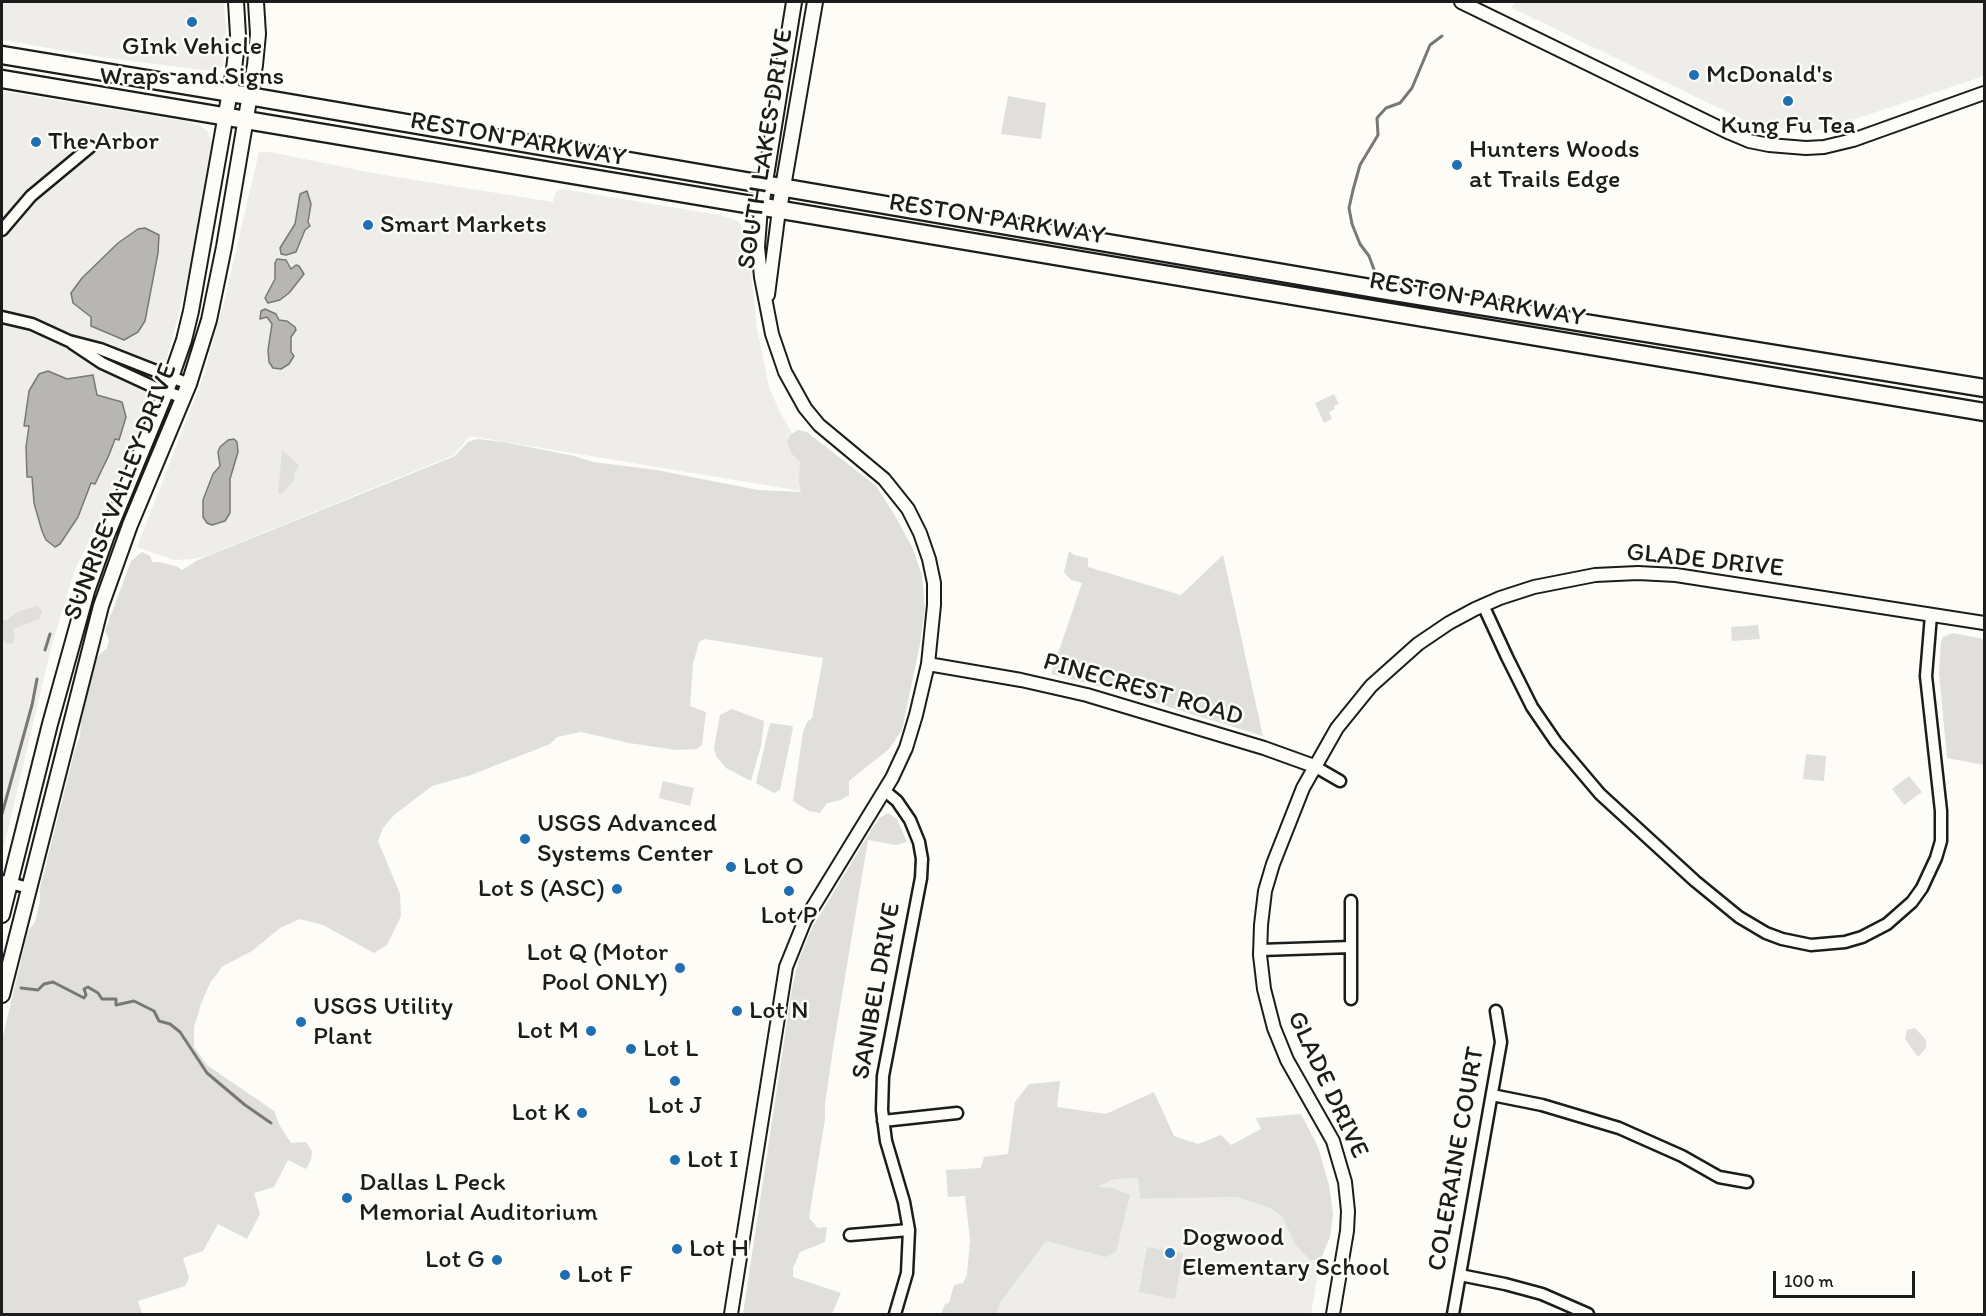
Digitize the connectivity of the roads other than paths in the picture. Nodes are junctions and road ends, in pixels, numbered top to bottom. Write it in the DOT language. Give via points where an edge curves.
graph roads {
  1 [pos="236,2"];
  2 [pos="256,2"];
  3 [pos="794,2"];
  4 [pos="815,2"];
  5 [pos="1461,2"];
  6 [pos="2,56"];
  7 [pos="2,79"];
  8 [pos="231,93"];
  9 [pos="1984,93"];
  10 [pos="250,96"];
  11 [pos="226,117"];
  12 [pos="246,120"];
  13 [pos="90,147"];
  14 [pos="764,184"];
  15 [pos="782,187"];
  16 [pos="761,207"];
  17 [pos="779,210"];
  18 [pos="2,230"];
  19 [pos="767,305"];
  20 [pos="2,317"];
  21 [pos="69,341"];
  22 [pos="171,376"];
  23 [pos="189,384"];
  24 [pos="1984,388"];
  25 [pos="166,392"];
  26 [pos="184,398"];
  27 [pos="1984,412"];
  28 [pos="1483,605"];
  29 [pos="1931,615"];
  30 [pos="1984,623"];
  31 [pos="928,664"];
  32 [pos="1314,766"];
  33 [pos="1340,781"];
  34 [pos="885,791"];
  35 [pos="6,882"];
  36 [pos="29,888"];
  37 [pos="1352,901"];
  38 [pos="2,915"];
  39 [pos="1351,946"];
  40 [pos="1260,950"];
  41 [pos="2,995"];
  42 [pos="1351,999"];
  43 [pos="1496,1011"];
  44 [pos="1492,1095"];
  45 [pos="957,1113"];
  46 [pos="883,1121"];
  47 [pos="1747,1182"];
  48 [pos="909,1230"];
  49 [pos="850,1235"];
  50 [pos="1460,1275"];
  51 [pos="731,1314"];
  52 [pos="895,1314"];
  53 [pos="1333,1314"];
  54 [pos="1453,1314"];
  55 [pos="1588,1314"];
  1 -- 8 [label="main road, SUNRISE VALLEY DRIVE" via="237,42"];
  2 -- 10 [label="main road, SUNRISE VALLEY DRIVE" via="258,40"];
  3 -- 14 [label="main road, SOUTH LAKES DRIVE"];
  4 -- 15 [label="main road, SOUTH LAKES DRIVE"];
  5 -- 9 [label="street" via="1730,133 1769,145 1806,148 1845,142"];
  6 -- 8 [label="main road, RESTON PARKWAY"];
  7 -- 11 [label="main road, RESTON PARKWAY"];
  8 -- 10 [label="main road, RESTON PARKWAY"];
  8 -- 11 [label="main road, SUNRISE VALLEY DRIVE"];
  10 -- 12 [label="main road, SUNRISE VALLEY DRIVE"];
  10 -- 14 [label="main road, RESTON PARKWAY"];
  11 -- 12 [label="main road, RESTON PARKWAY"];
  11 -- 22 [label="main road, SUNRISE VALLEY DRIVE" via="195,294"];
  12 -- 16 [label="main road, RESTON PARKWAY"];
  12 -- 23 [label="main road, SUNRISE VALLEY DRIVE" via="217,284"];
  13 -- 18 [label="street" via="31,196"];
  14 -- 15 [label="main road, RESTON PARKWAY"];
  14 -- 16 [label="main road, SOUTH LAKES DRIVE"];
  15 -- 17 [label="main road, SOUTH LAKES DRIVE"];
  15 -- 24 [label="main road, RESTON PARKWAY"];
  16 -- 17 [label="main road, RESTON PARKWAY"];
  16 -- 19 [label="street, SOUTH LAKES DRIVE" via="759,258"];
  17 -- 19 [label="street, SOUTH LAKES DRIVE"];
  17 -- 27 [label="main road, RESTON PARKWAY"];
  19 -- 31 [label="street, SOUTH LAKES DRIVE" via="777,351 805,408 835,440 888,483 916,525 934,583"];
  20 -- 21 [label="street" via="32,324"];
  21 -- 22 [label="street"];
  21 -- 25 [label="street" via="90,357"];
  22 -- 23 [label="street"];
  22 -- 25 [label="main road, SUNRISE VALLEY DRIVE"];
  23 -- 26 [label="main road, SUNRISE VALLEY DRIVE"];
  25 -- 26 [label="street"];
  25 -- 35 [label="main road, SUNRISE VALLEY DRIVE" via="87,591"];
  26 -- 36 [label="main road, SUNRISE VALLEY DRIVE" via="130,525 101,606"];
  28 -- 29 [label="street, GLADE DRIVE" via="1570,578 1638,573 1708,580"];
  28 -- 29 [label="street" via="1532,706 1556,742 1600,794 1739,917 1766,933 1811,945 1845,942 1887,924 1912,902 1936,858 1941,842 1941,812 1926,676"];
  28 -- 32 [label="street, GLADE DRIVE" via="1433,634 1384,673 1347,714"];
  29 -- 30 [label="street, GLADE DRIVE"];
  31 -- 32 [label="street, PINECREST ROAD" via="1087,695"];
  31 -- 34 [label="street, SOUTH LAKES DRIVE" via="910,736"];
  32 -- 33 [label="street, PINECREST ROAD"];
  32 -- 40 [label="street, GLADE DRIVE" via="1269,877"];
  34 -- 46 [label="street, SANIBEL DRIVE" via="910,819 922,859 884,1063"];
  34 -- 51 [label="street, SOUTH LAKES DRIVE" via="805,920 786,967"];
  35 -- 36 [label="street"];
  35 -- 38 [label="main road, SUNRISE VALLEY DRIVE"];
  36 -- 41 [label="main road, SUNRISE VALLEY DRIVE"];
  37 -- 39 [label="street"];
  39 -- 40 [label="street"];
  39 -- 42 [label="street"];
  40 -- 53 [label="street, GLADE DRIVE" via="1263,990 1274,1028 1287,1060 1333,1141 1344,1174 1347,1231"];
  43 -- 44 [label="street, COLERAINE COURT" via="1501,1042"];
  44 -- 47 [label="street" via="1618,1128 1719,1177"];
  44 -- 50 [label="street, COLERAINE COURT"];
  45 -- 46 [label="street"];
  46 -- 48 [label="street, SANIBEL DRIVE"];
  48 -- 49 [label="street"];
  48 -- 52 [label="street, SANIBEL DRIVE" via="907,1273"];
  50 -- 54 [label="street, COLERAINE COURT"];
  50 -- 55 [label="street" via="1542,1294"];
}
